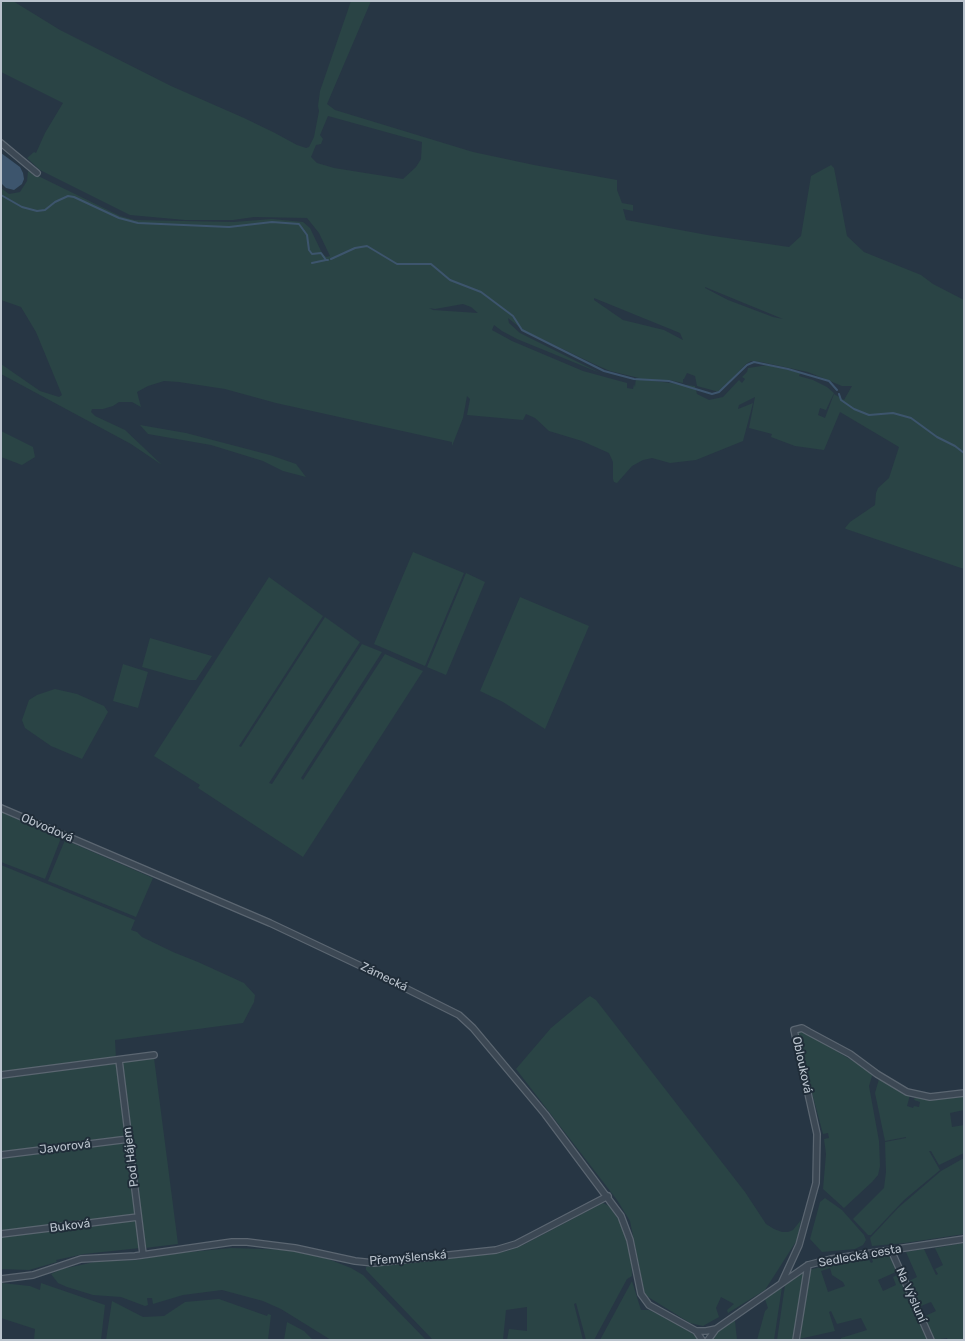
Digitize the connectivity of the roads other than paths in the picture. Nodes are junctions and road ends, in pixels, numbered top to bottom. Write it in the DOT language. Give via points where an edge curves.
graph roads {
  1 [pos="1,143"];
  2 [pos="37,173"];
  3 [pos="1,808"];
  4 [pos="94,847"];
  5 [pos="154,1055"];
  6 [pos="119,1060"];
  7 [pos="1,1075"];
  8 [pos="964,1094"];
  9 [pos="129,1139"];
  10 [pos="1,1155"];
  11 [pos="608,1196"];
  12 [pos="138,1217"];
  13 [pos="1,1234"];
  14 [pos="964,1239"];
  15 [pos="891,1250"];
  16 [pos="143,1254"];
  17 [pos="808,1265"];
  18 [pos="2,1277"];
  19 [pos="782,1282"];
  20 [pos="716,1328"];
  21 [pos="696,1331"];
  22 [pos="702,1340"];
  23 [pos="708,1340"];
  24 [pos="796,1340"];
  25 [pos="931,1340"];
  1 -- 2 [label="street"];
  3 -- 4 [label="street, Obvodová"];
  4 -- 11 [label="street, Zámecká" via="270,923 459,1015 545,1114"];
  5 -- 6 [label="street"];
  6 -- 7 [label="street"];
  6 -- 9 [label="street, Pod Hájem"];
  8 -- 19 [label="street, Oblouková" via="930,1097 907,1092 850,1054 802,1028 794,1030 816,1134 816,1183 799,1245"];
  9 -- 10 [label="street, Javorová"];
  9 -- 12 [label="street, Pod Hájem"];
  11 -- 16 [label="street, Přemyšlenská" via="516,1244 496,1250 374,1263 247,1242"];
  11 -- 21 [label="street" via="625,1224 641,1294 649,1305"];
  12 -- 13 [label="street, Buková"];
  12 -- 16 [label="street, Pod Hájem"];
  14 -- 15 [label="street, Sedlecká cesta"];
  15 -- 17 [label="street, Sedlecká cesta"];
  15 -- 25 [label="street, Na Výsluní"];
  16 -- 18 [label="street, Přemyšlenská" via="81,1259 34,1275"];
  17 -- 19 [label="street, Sedlecká cesta"];
  17 -- 24 [label="street"];
  19 -- 20 [label="street, Sedlecká cesta"];
  20 -- 21 [label="street"];
  20 -- 23 [label="street"];
  21 -- 22 [label="street"];
}
